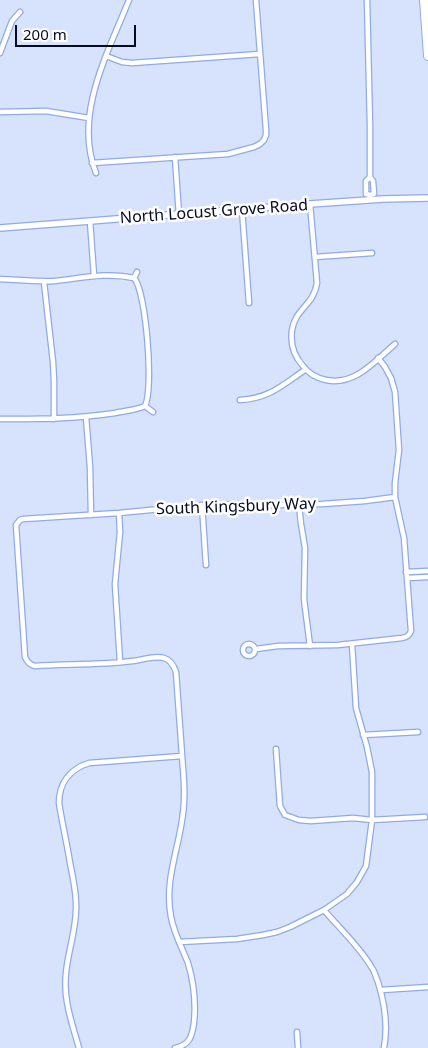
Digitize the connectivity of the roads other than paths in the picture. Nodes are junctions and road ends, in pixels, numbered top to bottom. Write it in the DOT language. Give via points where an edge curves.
graph roads {
  1 [pos="129,0"];
  2 [pos="256,0"];
  3 [pos="367,0"];
  4 [pos="424,0"];
  5 [pos="20,12"];
  6 [pos="0,53"];
  7 [pos="260,54"];
  8 [pos="106,56"];
  9 [pos="428,56"];
  10 [pos="0,112"];
  11 [pos="89,118"];
  12 [pos="175,157"];
  13 [pos="92,163"];
  14 [pos="96,173"];
  15 [pos="370,198"];
  16 [pos="428,198"];
  17 [pos="310,204"];
  18 [pos="242,209"];
  19 [pos="179,214"];
  20 [pos="90,221"];
  21 [pos="0,228"];
  22 [pos="372,253"];
  23 [pos="315,257"];
  24 [pos="137,272"];
  25 [pos="94,276"];
  26 [pos="134,278"];
  27 [pos="0,279"];
  28 [pos="44,282"];
  29 [pos="250,303"];
  30 [pos="395,344"];
  31 [pos="378,358"];
  32 [pos="305,370"];
  33 [pos="240,400"];
  34 [pos="145,406"];
  35 [pos="153,412"];
  36 [pos="86,417"];
  37 [pos="0,419"];
  38 [pos="54,419"];
  39 [pos="395,497"];
  40 [pos="202,505"];
  41 [pos="299,505"];
  42 [pos="119,513"];
  43 [pos="91,515"];
  44 [pos="206,565"];
  45 [pos="428,571"];
  46 [pos="406,572"];
  47 [pos="428,577"];
  48 [pos="407,578"];
  49 [pos="352,644"];
  50 [pos="310,646"];
  51 [pos="256,650"];
  52 [pos="120,662"];
  53 [pos="418,732"];
  54 [pos="364,735"];
  55 [pos="276,749"];
  56 [pos="182,756"];
  57 [pos="425,817"];
  58 [pos="372,820"];
  59 [pos="324,910"];
  60 [pos="179,942"];
  61 [pos="428,986"];
  62 [pos="381,990"];
  63 [pos="297,1032"];
  64 [pos="79,1048"];
  65 [pos="177,1048"];
  66 [pos="298,1048"];
  67 [pos="384,1048"];
  1 -- 8 [label="street"];
  2 -- 7 [label="street"];
  3 -- 15 [label="street" via="370,177 374,187"];
  4 -- 9 [label="main road"];
  5 -- 6 [label="street" via="12,21"];
  7 -- 8 [label="street" via="132,63"];
  7 -- 12 [label="street" via="266,130 262,145 222,155"];
  8 -- 11 [label="street"];
  10 -- 11 [label="street" via="46,111"];
  11 -- 13 [label="street"];
  12 -- 13 [label="street"];
  12 -- 19 [label="street"];
  13 -- 14 [label="street"];
  15 -- 16 [label="street, North Locust Grove Road"];
  15 -- 17 [label="street, North Locust Grove Road"];
  17 -- 18 [label="street, North Locust Grove Road"];
  17 -- 23 [label="street"];
  18 -- 19 [label="street, North Locust Grove Road"];
  18 -- 29 [label="street"];
  19 -- 20 [label="street, North Locust Grove Road"];
  20 -- 21 [label="street, North Locust Grove Road"];
  20 -- 25 [label="street"];
  22 -- 23 [label="street"];
  23 -- 32 [label="street" via="316,291 295,321 291,338 296,358"];
  24 -- 26 [label="street"];
  25 -- 26 [label="street"];
  25 -- 28 [label="street"];
  26 -- 34 [label="street" via="138,282 147,335"];
  27 -- 28 [label="street"];
  28 -- 38 [label="street" via="53,362"];
  30 -- 31 [label="street"];
  31 -- 32 [label="street" via="355,376 342,381 322,379"];
  31 -- 39 [label="street" via="392,378 395,392 399,450"];
  32 -- 33 [label="street" via="268,394"];
  34 -- 35 [label="street"];
  34 -- 36 [label="street"];
  36 -- 38 [label="street"];
  36 -- 43 [label="street"];
  37 -- 38 [label="street"];
  39 -- 41 [label="street, South Kingsbury Way"];
  39 -- 46 [label="street" via="404,538"];
  40 -- 41 [label="street, South Kingsbury Way"];
  40 -- 42 [label="street, South Kingsbury Way"];
  40 -- 44 [label="street"];
  41 -- 50 [label="street" via="305,548 304,599"];
  42 -- 43 [label="street, South Kingsbury Way"];
  42 -- 52 [label="street" via="115,584"];
  43 -- 52 [label="street, South Kingsbury Way" via="23,519 16,525 25,658 35,666"];
  45 -- 46 [label="street"];
  46 -- 48 [label="street"];
  47 -- 48 [label="street"];
  48 -- 49 [label="street" via="409,636"];
  49 -- 50 [label="street"];
  49 -- 54 [label="street" via="356,708"];
  50 -- 51 [label="street"];
  52 -- 56 [label="street" via="162,657 172,664 176,672"];
  53 -- 54 [label="street"];
  54 -- 58 [label="street" via="372,772"];
  55 -- 58 [label="street" via="280,806 285,815 311,821"];
  56 -- 60 [label="street" via="184,809 169,892 171,917"];
  56 -- 64 [label="street" via="89,763 70,773 60,789 59,803 76,906 65,974 66,995"];
  57 -- 58 [label="street"];
  58 -- 59 [label="street" via="366,866 347,894"];
  59 -- 60 [label="street" via="290,928 270,934"];
  59 -- 62 [label="street" via="369,963"];
  60 -- 65 [label="street" via="191,975 195,1007 189,1041"];
  61 -- 62 [label="street"];
  62 -- 67 [label="street" via="386,1027"];
  63 -- 66 [label="street"];
}
